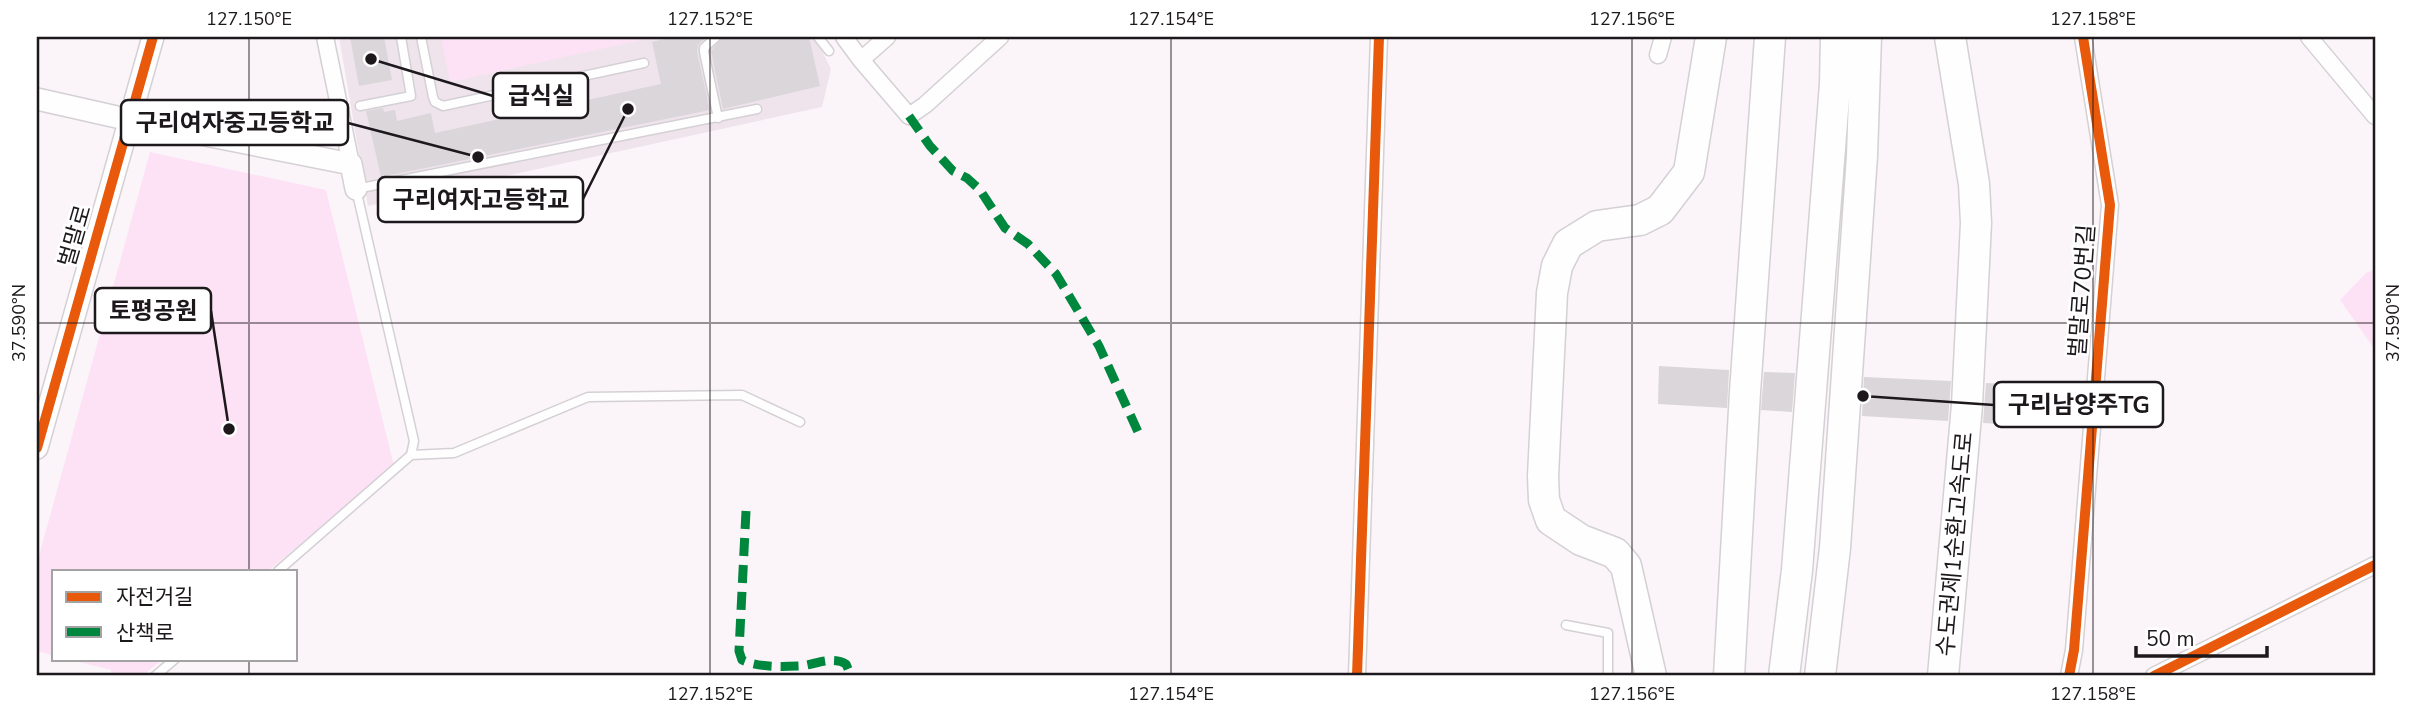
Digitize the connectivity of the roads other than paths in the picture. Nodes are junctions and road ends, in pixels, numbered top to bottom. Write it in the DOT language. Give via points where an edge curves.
graph roads {
  1 [pos="153,37"];
  2 [pos="325,37"];
  3 [pos="401,37"];
  4 [pos="421,37"];
  5 [pos="716,37"];
  6 [pos="818,37"];
  7 [pos="844,37"];
  8 [pos="887,37"];
  9 [pos="1000,37"];
  10 [pos="1380,37"];
  11 [pos="1663,37"];
  12 [pos="1711,37"];
  13 [pos="1770,37"];
  14 [pos="1836,37"];
  15 [pos="1866,37"];
  16 [pos="1950,37"];
  17 [pos="2083,37"];
  18 [pos="2309,37"];
  19 [pos="829,51"];
  20 [pos="1658,55"];
  21 [pos="861,60"];
  22 [pos="644,63"];
  23 [pos="37,99"];
  24 [pos="360,106"];
  25 [pos="757,109"];
  26 [pos="2375,116"];
  27 [pos="718,117"];
  28 [pos="130,120"];
  29 [pos="351,164"];
  30 [pos="356,189"];
  31 [pos="43,402"];
  32 [pos="800,422"];
  33 [pos="37,448"];
  34 [pos="411,455"];
  35 [pos="2375,565"];
  36 [pos="279,570"];
  37 [pos="1566,625"];
  38 [pos="175,660"];
  39 [pos="1646,669"];
  40 [pos="155,676"];
  41 [pos="1357,676"];
  42 [pos="1608,676"];
  43 [pos="1729,676"];
  44 [pos="1784,676"];
  45 [pos="1820,676"];
  46 [pos="1943,676"];
  47 [pos="2069,676"];
  48 [pos="2154,676"];
  1 -- 28 [label="street, 벌말로"];
  2 -- 29 [label="street"];
  3 -- 24 [label="lane" via="411,96"];
  4 -- 22 [label="lane" via="433,97 443,106"];
  5 -- 27 [label="lane" via="704,52"];
  6 -- 19 [label="lane"];
  7 -- 21 [label="street"];
  8 -- 21 [label="street"];
  9 -- 21 [label="street" via="909,116"];
  10 -- 41 [label="street"];
  11 -- 20 [label="street"];
  12 -- 39 [label="highway" via="1689,172 1660,211 1640,220 1597,226 1568,244 1557,265 1552,293 1544,500 1551,520 1581,540 1615,553 1626,566"];
  13 -- 43 [label="highway"];
  14 -- 44 [label="highway" via="1797,570"];
  15 -- 45 [label="highway" via="1836,535"];
  16 -- 46 [label="highway, 수도권제1순환고속도로" via="1976,223 1967,405"];
  17 -- 47 [label="street, 벌말로70번길" via="2110,205"];
  18 -- 26 [label="street"];
  23 -- 28 [label="street"];
  25 -- 27 [label="lane"];
  27 -- 30 [label="lane"];
  28 -- 29 [label="street"];
  28 -- 31 [label="street, 벌말로"];
  29 -- 30 [label="street"];
  30 -- 34 [label="lane" via="414,441"];
  31 -- 33 [label="street, 벌말로"];
  32 -- 34 [label="lane" via="743,395 588,397 454,453"];
  34 -- 36 [label="lane"];
  35 -- 48 [label="street"];
  37 -- 42 [label="lane" via="1608,633"];
  38 -- 40 [label="lane"];
}
